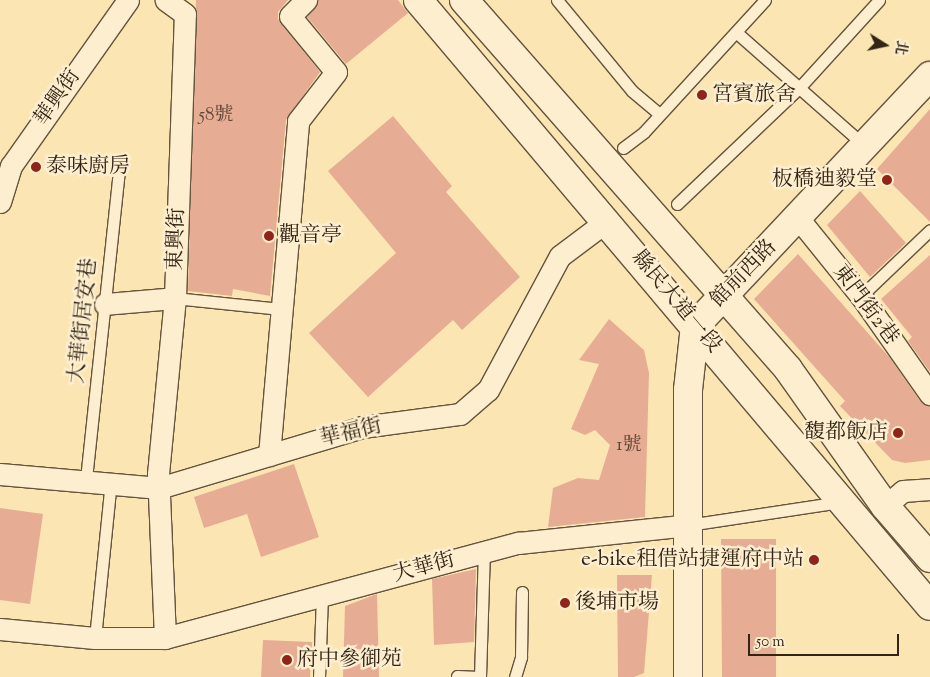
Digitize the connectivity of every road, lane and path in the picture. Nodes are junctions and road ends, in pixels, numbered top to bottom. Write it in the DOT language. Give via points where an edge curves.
graph roads {
  1 [pos="128,0"];
  2 [pos="166,0"];
  3 [pos="306,0"];
  4 [pos="418,0"];
  5 [pos="464,0"];
  6 [pos="557,0"];
  7 [pos="765,0"];
  8 [pos="879,0"];
  9 [pos="737,32"];
  10 [pos="930,76"];
  11 [pos="800,88"];
  12 [pos="659,114"];
  13 [pos="864,145"];
  14 [pos="623,148"];
  15 [pos="6,163"];
  16 [pos="119,168"];
  17 [pos="0,202"];
  18 [pos="677,204"];
  19 [pos="604,218"];
  20 [pos="798,218"];
  21 [pos="930,230"];
  22 [pos="724,294"];
  23 [pos="861,296"];
  24 [pos="175,298"];
  25 [pos="105,304"];
  26 [pos="282,309"];
  27 [pos="695,326"];
  28 [pos="930,394"];
  29 [pos="269,455"];
  30 [pos="0,474"];
  31 [pos="86,479"];
  32 [pos="111,481"];
  33 [pos="159,488"];
  34 [pos="930,489"];
  35 [pos="844,502"];
  36 [pos="885,506"];
  37 [pos="688,525"];
  38 [pos="484,552"];
  39 [pos="930,558"];
  40 [pos="522,592"];
  41 [pos="322,595"];
  42 [pos="930,606"];
  43 [pos="0,628"];
  44 [pos="94,638"];
  45 [pos="165,638"];
  46 [pos="457,676"];
  47 [pos="319,677"];
  48 [pos="479,677"];
  49 [pos="515,677"];
  50 [pos="688,677"];
  1 -- 15 [label="street, 華興街"];
  2 -- 24 [label="street, 東興街" via="185,14"];
  3 -- 26 [label="street" via="290,16 336,72 298,121"];
  4 -- 19 [label="main road, 縣民大道一段"];
  5 -- 22 [label="main road, 縣民大道一段"];
  6 -- 12 [label="lane" via="632,91"];
  7 -- 9 [label="lane"];
  8 -- 11 [label="lane"];
  9 -- 11 [label="lane"];
  9 -- 12 [label="lane"];
  10 -- 13 [label="main road, 館前西路"];
  11 -- 13 [label="lane"];
  11 -- 18 [label="lane"];
  12 -- 14 [label="lane"];
  13 -- 20 [label="main road, 館前西路"];
  15 -- 17 [label="street, 華興街"];
  16 -- 25 [label="lane, 大華街居安巷"];
  19 -- 27 [label="main road, 縣民大道一段"];
  19 -- 29 [label="street, 華福街" via="596,229 560,256 488,390 460,414 362,427"];
  20 -- 22 [label="main road, 館前西路"];
  20 -- 23 [label="street, 東門街2巷"];
  21 -- 23 [label="lane"];
  22 -- 27 [label="main road, 館前西路"];
  22 -- 36 [label="main road, 縣民大道一段" via="788,369"];
  23 -- 28 [label="street, 東門街2巷"];
  24 -- 25 [label="street"];
  24 -- 26 [label="lane"];
  24 -- 33 [label="street, 東興街" via="162,409"];
  25 -- 31 [label="lane, 大華街居安巷"];
  26 -- 29 [label="street"];
  27 -- 35 [label="main road, 縣民大道一段"];
  27 -- 37 [label="main road, 館前西路" via="688,390"];
  29 -- 33 [label="street, 華福街"];
  30 -- 31 [label="street, 華福街"];
  31 -- 32 [label="street, 華福街"];
  32 -- 33 [label="street, 華福街"];
  32 -- 44 [label="lane"];
  33 -- 45 [label="street"];
  34 -- 36 [label="street" via="902,491"];
  35 -- 37 [label="lane"];
  35 -- 42 [label="main road, 縣民大道一段"];
  36 -- 39 [label="main road, 縣民大道一段"];
  37 -- 38 [label="street, 大華街" via="518,543"];
  37 -- 50 [label="main road, 館前西路"];
  38 -- 41 [label="street, 大華街"];
  38 -- 48 [label="lane"];
  40 -- 49 [label="lane" via="521,656"];
  41 -- 45 [label="street, 大華街"];
  41 -- 47 [label="lane"];
  43 -- 44 [label="street, 大華街"];
  44 -- 45 [label="street, 大華街"];
  46 -- 48 [label="lane"];
}
